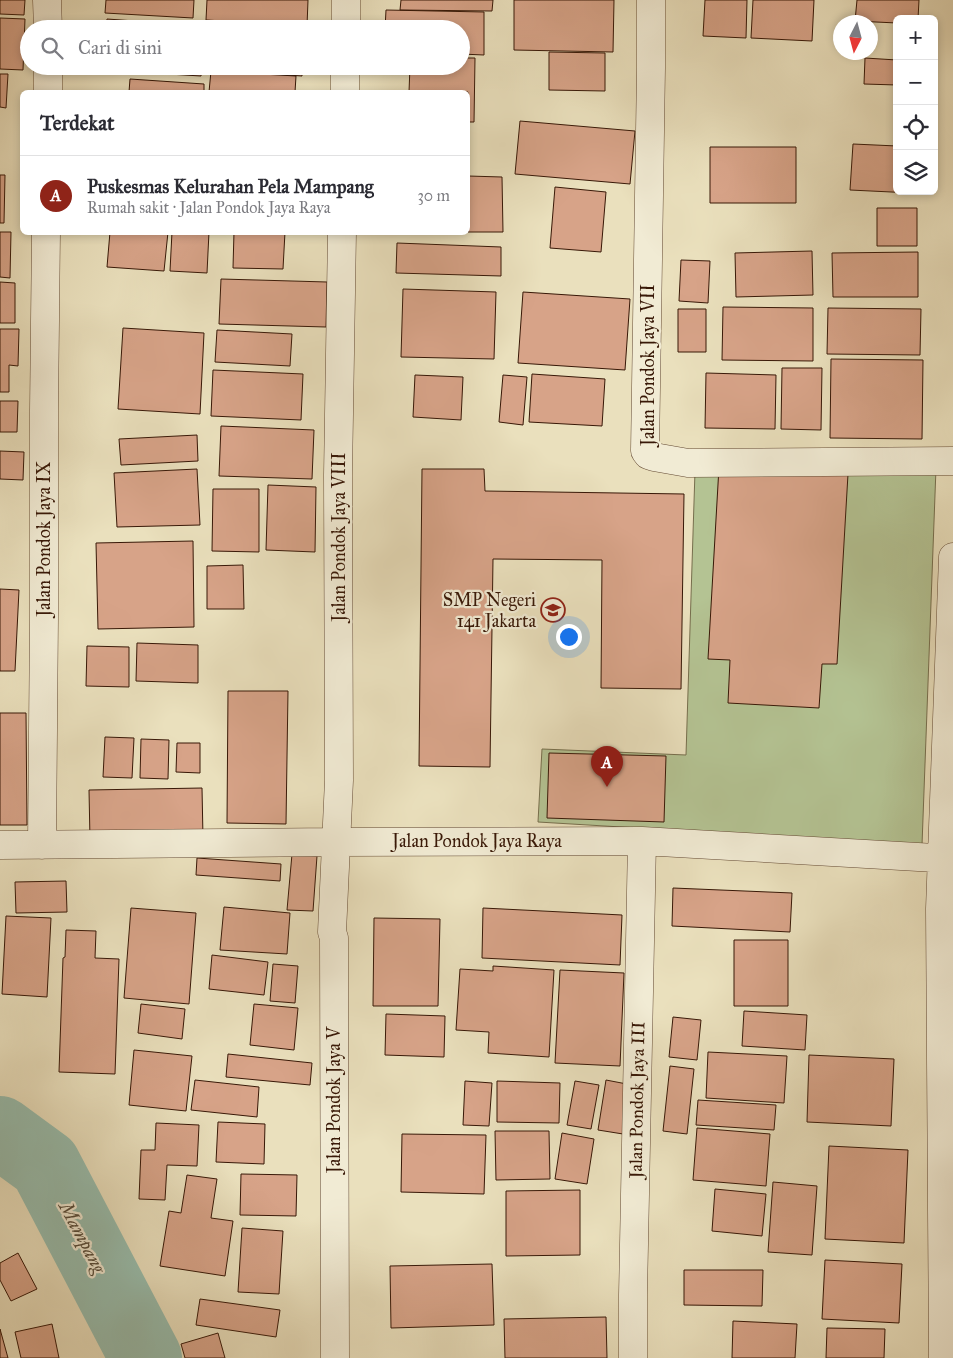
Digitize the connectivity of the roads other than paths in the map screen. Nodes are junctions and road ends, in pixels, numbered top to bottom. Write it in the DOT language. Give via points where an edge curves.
graph roads {
  1 [pos="48,0"];
  2 [pos="346,0"];
  3 [pos="651,0"];
  4 [pos="48,20"];
  5 [pos="346,20"];
  6 [pos="48,75"];
  7 [pos="345,75"];
  8 [pos="48,90"];
  9 [pos="345,90"];
  10 [pos="46,235"];
  11 [pos="342,235"];
  12 [pos="953,461"];
  13 [pos="953,557"];
  14 [pos="642,841"];
  15 [pos="336,842"];
  16 [pos="0,846"];
  17 [pos="42,846"];
  18 [pos="947,859"];
  19 [pos="335,1358"];
  20 [pos="633,1358"];
  21 [pos="942,1358"];
  1 -- 4 [label="street"];
  2 -- 5 [label="street"];
  3 -- 12 [label="street, Jalan Pondok Jaya VII" via="645,451 654,457 688,463"];
  6 -- 8 [label="street"];
  7 -- 9 [label="street"];
  10 -- 17 [label="street, Jalan Pondok Jaya IX"];
  11 -- 15 [label="street, Jalan Pondok Jaya VIII"];
  13 -- 18 [label="street"];
  14 -- 15 [label="street, Jalan Pondok Jaya Raya"];
  14 -- 18 [label="street, Jalan Pondok Jaya Raya"];
  14 -- 20 [label="street, Jalan Pondok Jaya III"];
  15 -- 17 [label="street, Jalan Pondok Jaya Raya"];
  15 -- 19 [label="street, Jalan Pondok Jaya V" via="332,932"];
  16 -- 17 [label="street, Jalan Pondok Jaya Raya"];
  18 -- 21 [label="street" via="940,918"];
}
